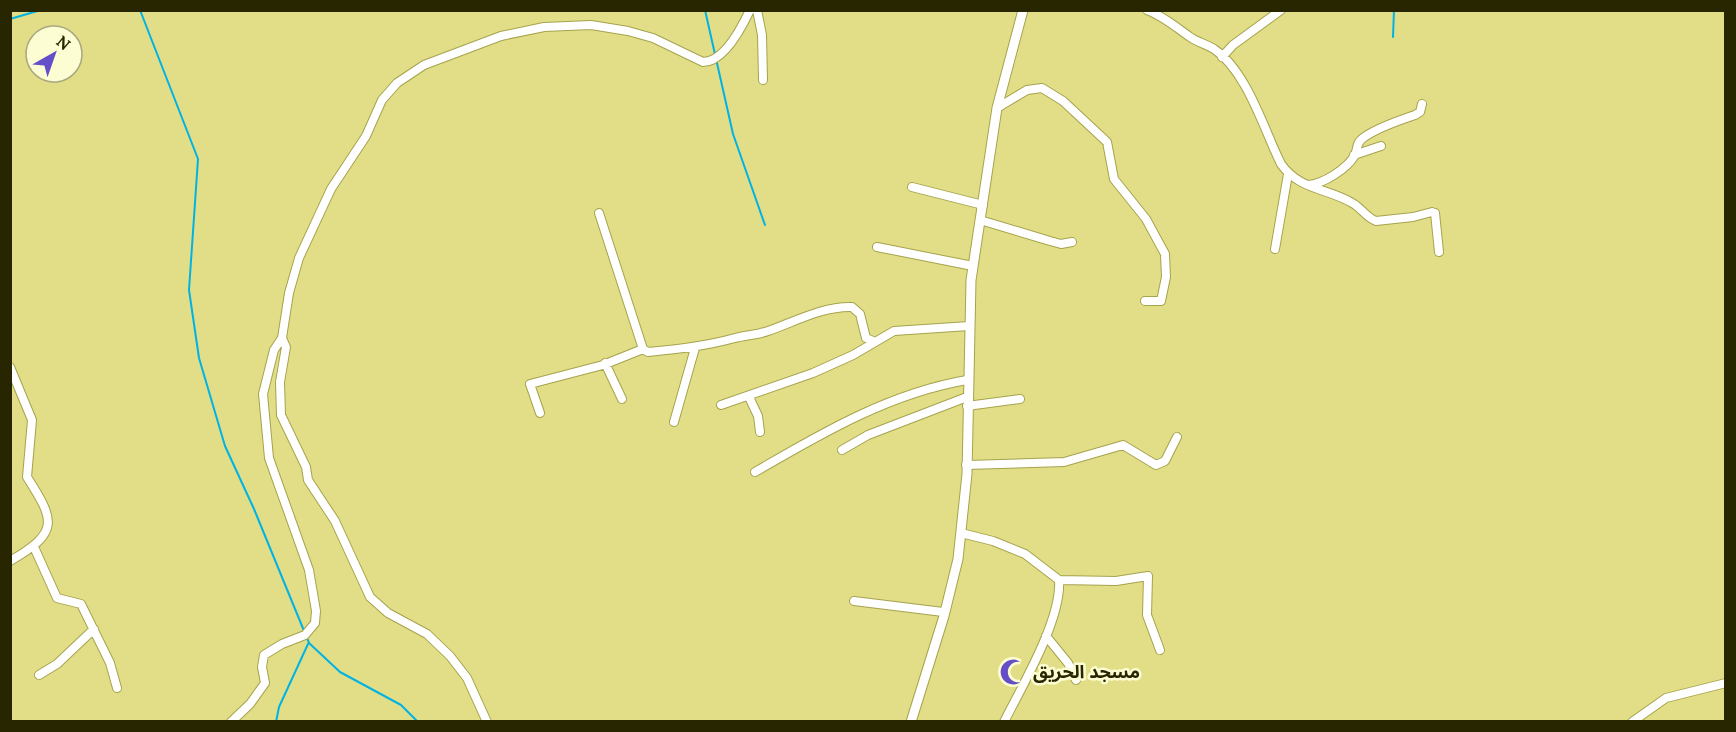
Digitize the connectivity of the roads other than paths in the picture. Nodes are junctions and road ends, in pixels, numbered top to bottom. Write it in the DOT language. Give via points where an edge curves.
graph roads {
  1 [pos="750,10"];
  2 [pos="757,10"];
  3 [pos="1023,10"];
  4 [pos="1147,10"];
  5 [pos="1281,10"];
  6 [pos="1160,12"];
  7 [pos="1222,57"];
  8 [pos="763,80"];
  9 [pos="1422,104"];
  10 [pos="997,108"];
  11 [pos="1381,146"];
  12 [pos="1354,155"];
  13 [pos="1288,174"];
  14 [pos="1303,185"];
  15 [pos="912,187"];
  16 [pos="983,205"];
  17 [pos="599,213"];
  18 [pos="980,220"];
  19 [pos="1072,242"];
  20 [pos="877,247"];
  21 [pos="1275,249"];
  22 [pos="1439,252"];
  23 [pos="973,266"];
  24 [pos="1145,301"];
  25 [pos="969,326"];
  26 [pos="282,338"];
  27 [pos="873,341"];
  28 [pos="695,348"];
  29 [pos="643,349"];
  30 [pos="605,363"];
  31 [pos="10,367"];
  32 [pos="966,380"];
  33 [pos="749,397"];
  34 [pos="622,399"];
  35 [pos="1020,399"];
  36 [pos="967,401"];
  37 [pos="721,405"];
  38 [pos="540,413"];
  39 [pos="674,422"];
  40 [pos="760,432"];
  41 [pos="1177,437"];
  42 [pos="842,450"];
  43 [pos="966,465"];
  44 [pos="755,472"];
  45 [pos="962,533"];
  46 [pos="34,547"];
  47 [pos="10,561"];
  48 [pos="1059,580"];
  49 [pos="854,601"];
  50 [pos="943,612"];
  51 [pos="94,629"];
  52 [pos="1046,636"];
  53 [pos="1160,650"];
  54 [pos="39,675"];
  55 [pos="1076,680"];
  56 [pos="1725,682"];
  57 [pos="117,688"];
  58 [pos="231,722"];
  59 [pos="486,722"];
  60 [pos="911,722"];
  61 [pos="1004,722"];
  62 [pos="1632,722"];
  1 -- 26 [label="street" via="730,42 710,62 644,35 591,25 544,27 501,36 424,65 397,83 382,100 366,136 331,189 299,258"];
  2 -- 8 [label="street"];
  3 -- 10 [label="street"];
  4 -- 6 [label="street"];
  5 -- 7 [label="street"];
  6 -- 7 [label="street"];
  7 -- 13 [label="street" via="1251,97"];
  9 -- 12 [label="street" via="1415,115 1365,136"];
  10 -- 16 [label="street"];
  10 -- 24 [label="street" via="1027,90 1042,88 1063,101 1107,142 1114,179 1146,219 1165,254 1161,301"];
  11 -- 12 [label="street"];
  12 -- 14 [label="street" via="1345,166 1316,184"];
  13 -- 14 [label="street"];
  13 -- 21 [label="street"];
  14 -- 22 [label="street" via="1353,203 1376,221 1433,213"];
  15 -- 16 [label="street"];
  16 -- 18 [label="street"];
  17 -- 29 [label="street"];
  18 -- 19 [label="street" via="1061,244"];
  18 -- 23 [label="street"];
  20 -- 23 [label="street"];
  23 -- 25 [label="street"];
  25 -- 27 [label="street" via="899,330"];
  25 -- 32 [label="street"];
  26 -- 58 [label="street" via="274,350 263,394 265,430 269,458 309,570 315,623 305,635 264,655 265,683"];
  26 -- 59 [label="street" via="286,347 280,382 281,415 306,467 308,480 335,521 370,597 388,613 427,634 450,656 468,678"];
  27 -- 28 [label="street" via="864,333 860,314 845,307 756,335"];
  27 -- 33 [label="street" via="835,363"];
  28 -- 29 [label="street" via="648,352"];
  28 -- 39 [label="street"];
  29 -- 30 [label="street"];
  30 -- 34 [label="street"];
  30 -- 38 [label="street" via="530,384"];
  31 -- 46 [label="street" via="32,420 27,477 41,495 50,518 49,528"];
  32 -- 36 [label="street"];
  32 -- 44 [label="street" via="918,391 842,422"];
  33 -- 37 [label="street"];
  33 -- 40 [label="street"];
  35 -- 36 [label="street"];
  36 -- 42 [label="street" via="868,435"];
  36 -- 43 [label="street"];
  41 -- 43 [label="street" via="1165,461 1156,465 1124,445 1064,462"];
  43 -- 45 [label="street"];
  45 -- 48 [label="street" via="1025,554"];
  45 -- 50 [label="street"];
  46 -- 47 [label="street"];
  46 -- 51 [label="street" via="57,598 81,604"];
  48 -- 52 [label="street"];
  48 -- 53 [label="street" via="1116,582 1148,576 1147,615"];
  49 -- 50 [label="street"];
  50 -- 60 [label="street"];
  51 -- 54 [label="street" via="57,664"];
  51 -- 57 [label="street"];
  52 -- 55 [label="street"];
  52 -- 61 [label="street"];
  56 -- 62 [label="street" via="1666,698"];
}
